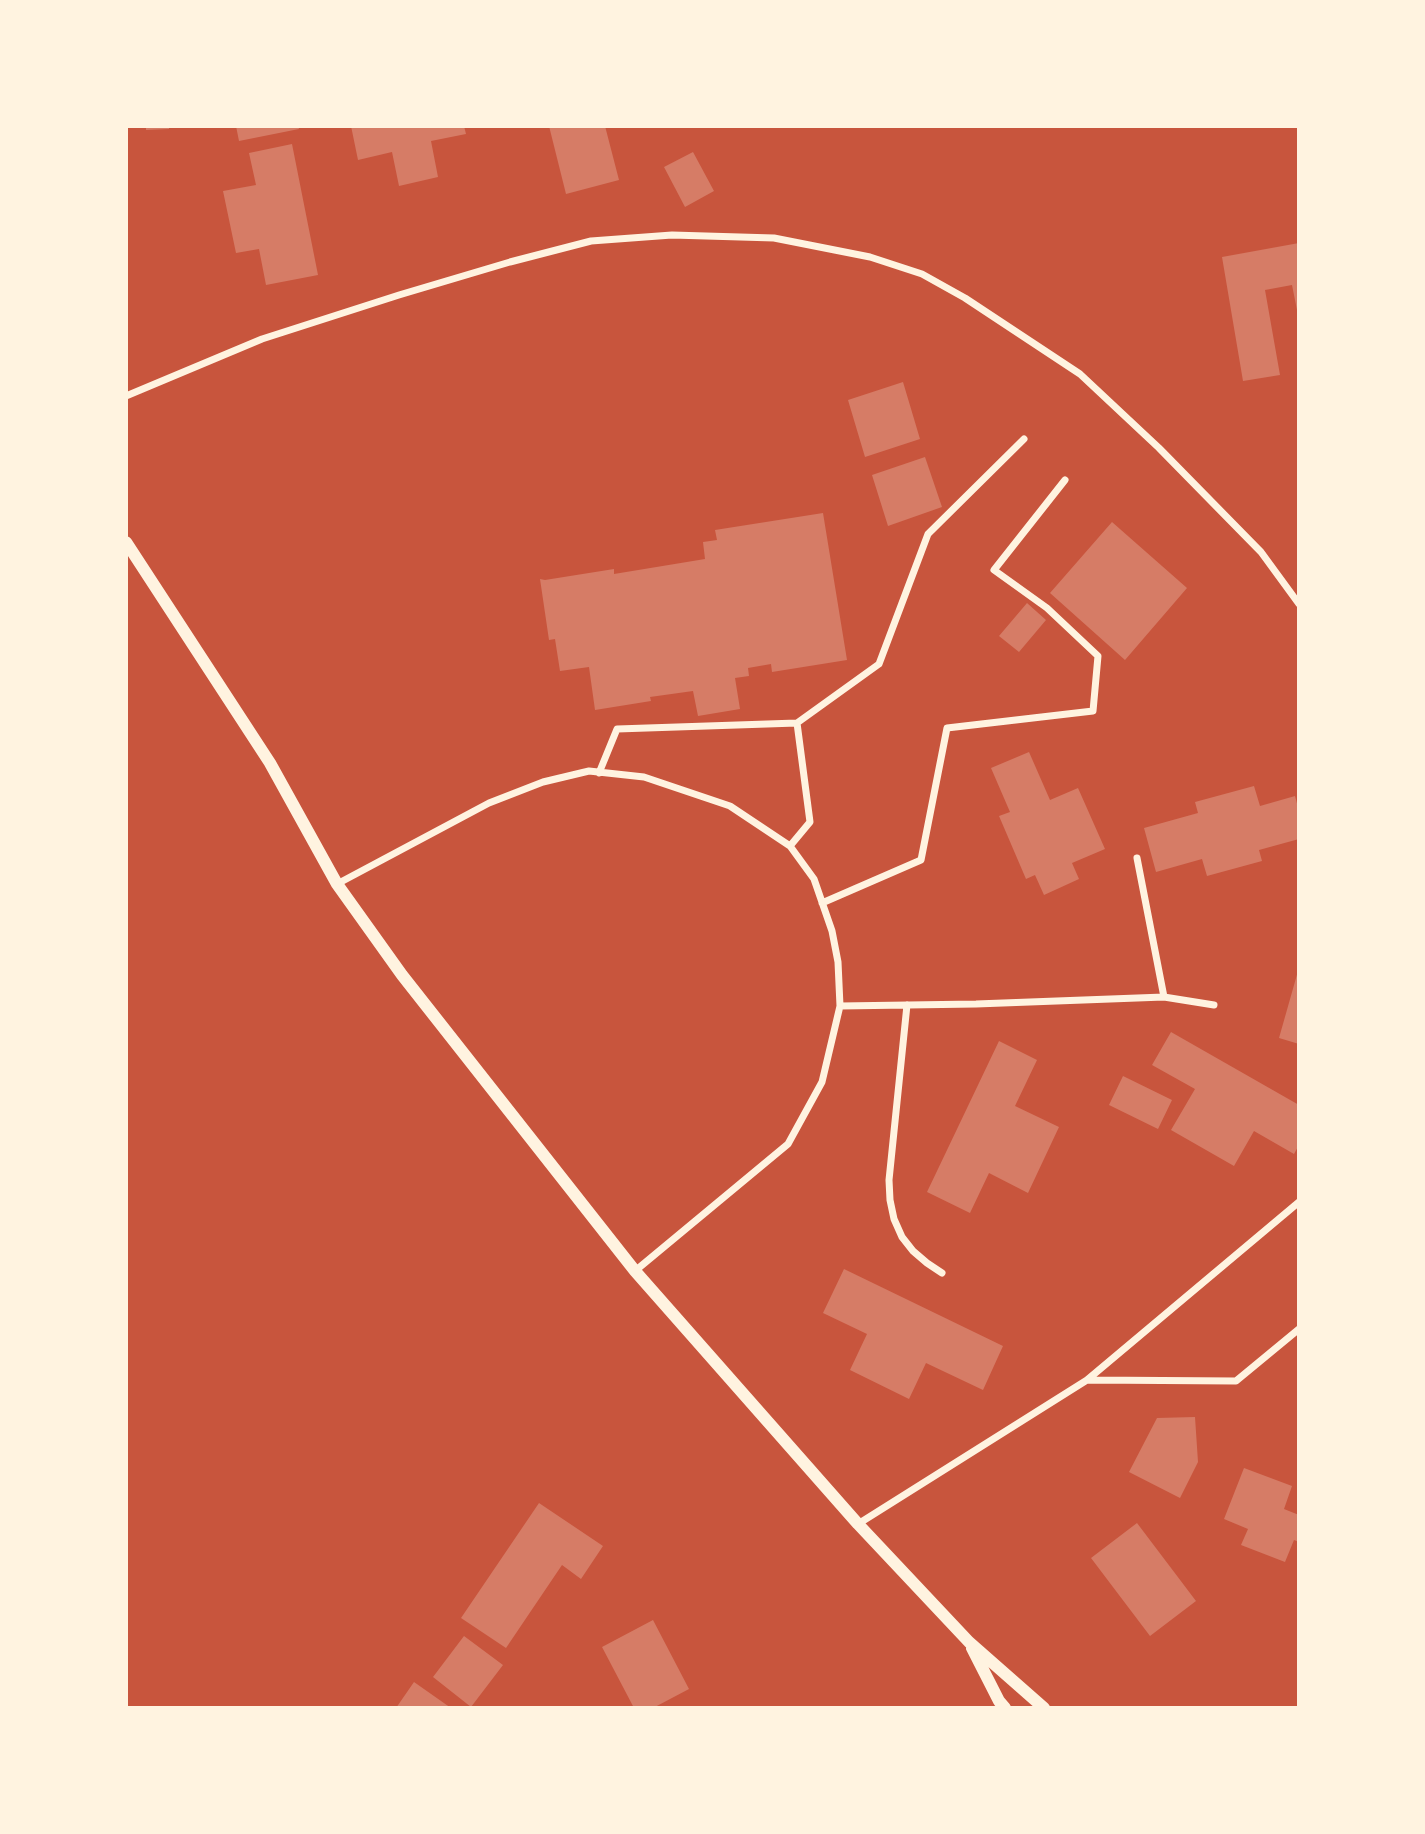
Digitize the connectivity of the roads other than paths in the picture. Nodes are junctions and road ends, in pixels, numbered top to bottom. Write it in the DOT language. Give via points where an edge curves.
graph roads {
  1 [pos="126,396"];
  2 [pos="1024,439"];
  3 [pos="1065,480"];
  4 [pos="126,542"];
  5 [pos="1299,604"];
  6 [pos="797,723"];
  7 [pos="599,773"];
  8 [pos="790,846"];
  9 [pos="1137,858"];
  10 [pos="337,884"];
  11 [pos="822,903"];
  12 [pos="1164,997"];
  13 [pos="907,1005"];
  14 [pos="1214,1005"];
  15 [pos="840,1006"];
  16 [pos="1299,1202"];
  17 [pos="635,1271"];
  18 [pos="942,1273"];
  19 [pos="1299,1329"];
  20 [pos="1087,1380"];
  21 [pos="858,1524"];
  22 [pos="969,1642"];
  23 [pos="1004,1708"];
  24 [pos="1044,1708"];
  1 -- 5 [label="street" via="262,339 591,241 672,235 774,238 870,257 922,274 1080,374 1261,552"];
  2 -- 6 [label="street" via="928,534 879,664"];
  3 -- 11 [label="street" via="994,570 1047,608 1098,656 1093,711 947,728 921,860"];
  4 -- 10 [label="street" via="270,762"];
  6 -- 7 [label="street" via="617,729"];
  6 -- 8 [label="street" via="810,822"];
  7 -- 8 [label="street" via="644,778 730,806"];
  7 -- 10 [label="street" via="589,771 543,782 489,803"];
  8 -- 11 [label="street" via="814,878"];
  9 -- 12 [label="street"];
  10 -- 17 [label="street" via="402,975"];
  11 -- 15 [label="street" via="838,961"];
  12 -- 13 [label="street"];
  12 -- 14 [label="street"];
  13 -- 15 [label="street"];
  13 -- 18 [label="street" via="890,1200 902,1237"];
  15 -- 17 [label="street" via="822,1082 788,1144"];
  16 -- 20 [label="street"];
  17 -- 21 [label="street"];
  19 -- 20 [label="street" via="1236,1381"];
  20 -- 21 [label="street"];
  21 -- 22 [label="street"];
  22 -- 23 [label="street"];
  22 -- 24 [label="street"];
}
